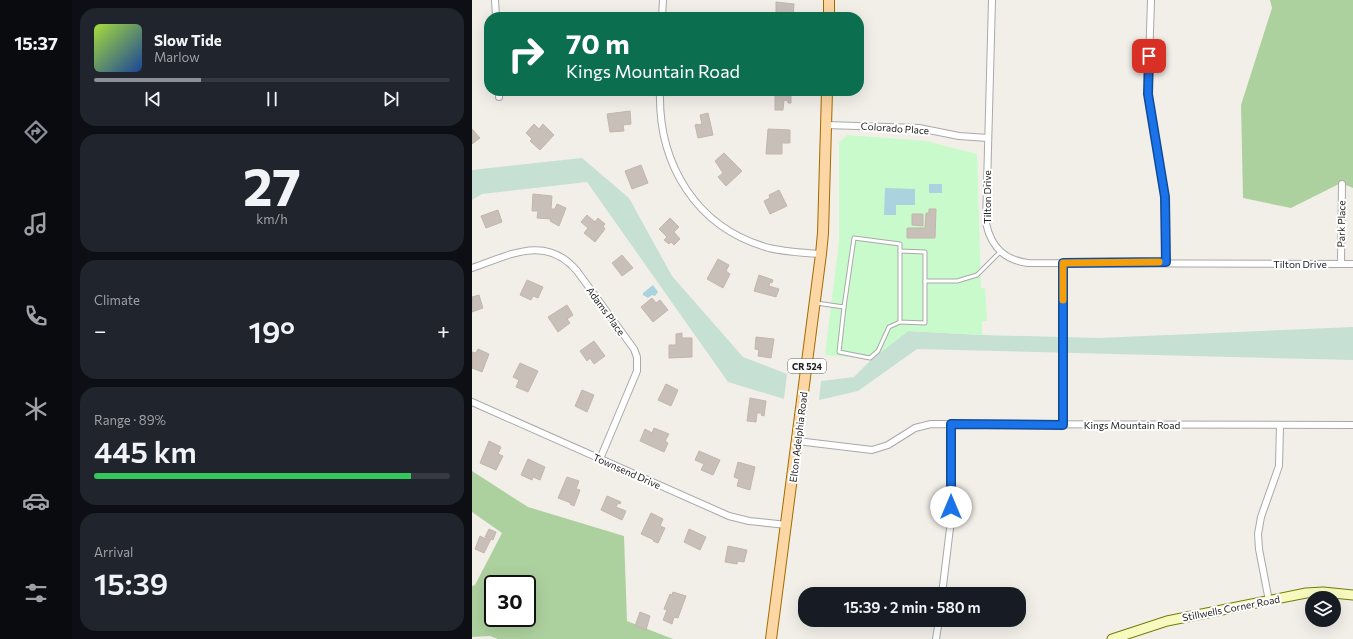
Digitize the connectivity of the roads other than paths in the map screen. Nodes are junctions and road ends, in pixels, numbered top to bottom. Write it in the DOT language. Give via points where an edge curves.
graph roads {
  1 [pos="495,0"];
  2 [pos="663,0"];
  3 [pos="829,0"];
  4 [pos="992,0"];
  5 [pos="1151,0"];
  6 [pos="496,12"];
  7 [pos="662,12"];
  8 [pos="829,12"];
  9 [pos="660,96"];
  10 [pos="827,96"];
  11 [pos="826,125"];
  12 [pos="988,138"];
  13 [pos="1342,184"];
  14 [pos="900,251"];
  15 [pos="1000,251"];
  16 [pos="821,254"];
  17 [pos="1166,262"];
  18 [pos="1063,263"];
  19 [pos="1341,264"];
  20 [pos="1353,264"];
  21 [pos="472,268"];
  22 [pos="925,281"];
  23 [pos="814,303"];
  24 [pos="844,307"];
  25 [pos="900,322"];
  26 [pos="472,402"];
  27 [pos="951,424"];
  28 [pos="1063,425"];
  29 [pos="1280,425"];
  30 [pos="1353,425"];
  31 [pos="797,441"];
  32 [pos="600,459"];
  33 [pos="787,525"];
  34 [pos="943,587"];
  35 [pos="1353,595"];
  36 [pos="1270,601"];
  37 [pos="937,627"];
  38 [pos="1127,637"];
  39 [pos="771,639"];
  40 [pos="936,639"];
  41 [pos="1112,639"];
  1 -- 6 [label="street"];
  2 -- 7 [label="street"];
  3 -- 8 [label="main road"];
  4 -- 12 [label="street, Tilton Drive"];
  5 -- 17 [label="street" via="1148,94 1165,197"];
  9 -- 16 [label="street" via="661,121 670,156 684,186 708,215 727,229 760,245 782,251"];
  10 -- 11 [label="main road, Elton Adelphia Road / CR 524"];
  11 -- 12 [label="street, Colorado Place" via="919,128 959,136"];
  11 -- 16 [label="main road, Elton Adelphia Road / CR 524"];
  12 -- 15 [label="street, Tilton Drive" via="986,223 991,240"];
  13 -- 19 [label="street, Park Place"];
  14 -- 22 [label="lane" via="925,252"];
  14 -- 24 [label="lane" via="900,244 854,238"];
  14 -- 25 [label="lane"];
  15 -- 18 [label="street, Tilton Drive" via="1022,262"];
  15 -- 22 [label="lane" via="977,275 957,282"];
  16 -- 23 [label="main road, Elton Adelphia Road / CR 524"];
  17 -- 18 [label="street, Tilton Drive"];
  17 -- 19 [label="street, Tilton Drive"];
  18 -- 28 [label="street"];
  19 -- 20 [label="street, Tilton Drive"];
  21 -- 32 [label="street, Adams Place" via="526,250 548,251 559,255 577,271 634,349 637,371"];
  22 -- 25 [label="lane" via="925,322"];
  23 -- 24 [label="lane"];
  23 -- 31 [label="main road, Elton Adelphia Road / CR 524"];
  24 -- 25 [label="lane" via="839,352 870,358 878,352 889,327"];
  26 -- 32 [label="street, Townsend Drive"];
  27 -- 28 [label="street, Kings Mountain Road"];
  27 -- 31 [label="street, Kings Mountain Road" via="931,424 916,428 891,443 872,450"];
  27 -- 34 [label="street" via="951,520"];
  28 -- 29 [label="street, Kings Mountain Road"];
  29 -- 30 [label="street, Kings Mountain Road"];
  29 -- 36 [label="street" via="1279,466 1261,517 1258,534"];
  31 -- 33 [label="main road, Elton Adelphia Road / CR 524"];
  32 -- 33 [label="street, Townsend Drive" via="729,516"];
  33 -- 39 [label="main road, Elton Adelphia Road / CR 524"];
  35 -- 36 [label="street, Stillwells Corner Road" via="1306,593"];
  36 -- 38 [label="street, Stillwells Corner Road" via="1167,621"];
  37 -- 40 [label="street"];
  38 -- 41 [label="street, Stillwells Corner Road"];
}
